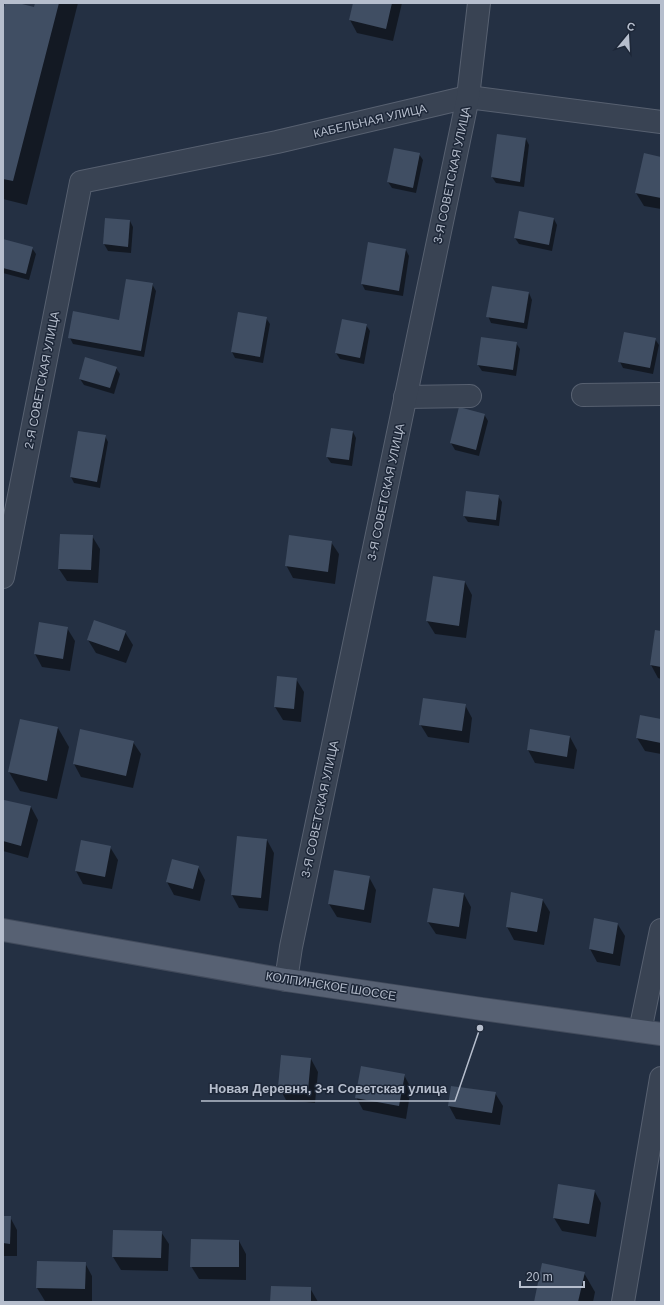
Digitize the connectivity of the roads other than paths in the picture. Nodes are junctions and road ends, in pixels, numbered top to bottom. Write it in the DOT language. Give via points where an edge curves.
graph roads {
  1 [pos="479,3"];
  2 [pos="468,98"];
  3 [pos="661,122"];
  4 [pos="81,182"];
  5 [pos="661,394"];
  6 [pos="583,395"];
  7 [pos="470,396"];
  8 [pos="406,397"];
  9 [pos="3,577"];
  10 [pos="3,930"];
  11 [pos="661,930"];
  12 [pos="286,980"];
  13 [pos="650,1033"];
  14 [pos="661,1078"];
  15 [pos="623,1302"];
  1 -- 2 [label="street, 3-Я СОВЕТСКАЯ УЛИЦА"];
  2 -- 3 [label="street, КАБЕЛЬНАЯ УЛИЦА"];
  2 -- 4 [label="street, КАБЕЛЬНАЯ УЛИЦА" via="277,142"];
  2 -- 8 [label="street, 3-Я СОВЕТСКАЯ УЛИЦА"];
  4 -- 9 [label="street, 2-Я СОВЕТСКАЯ УЛИЦА"];
  5 -- 6 [label="street"];
  7 -- 8 [label="street"];
  8 -- 12 [label="street, 3-Я СОВЕТСКАЯ УЛИЦА"];
  10 -- 12 [label="main road, КОЛПИНСКОЕ ШОССЕ"];
  11 -- 13 [label="street"];
  12 -- 13 [label="main road, КОЛПИНСКОЕ ШОССЕ"];
  14 -- 15 [label="street"];
}
